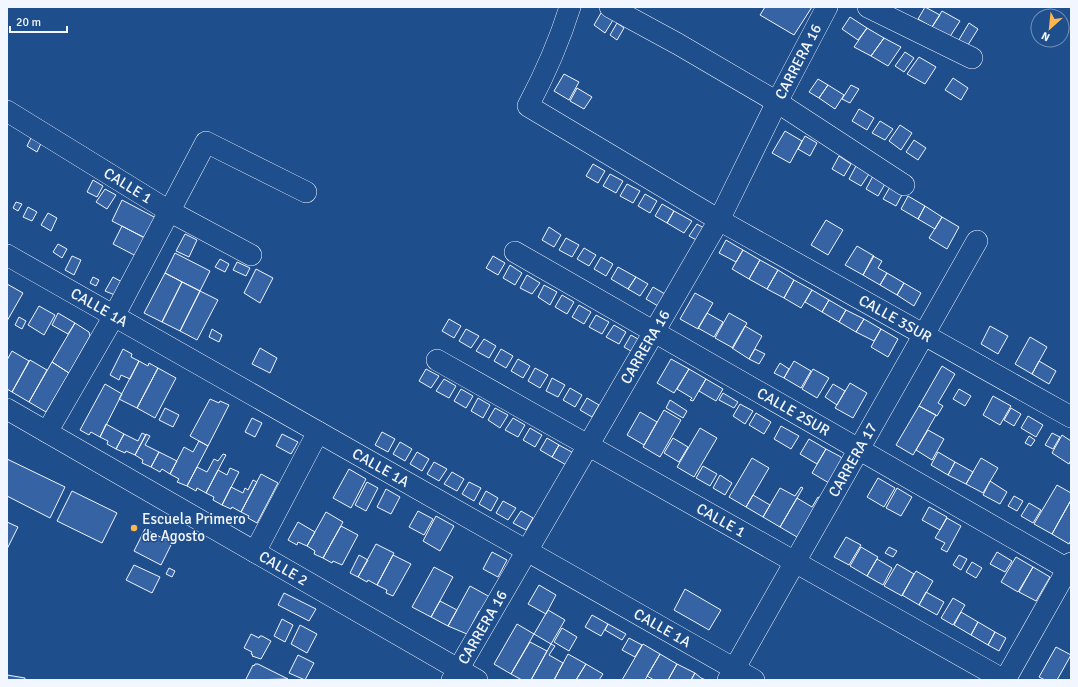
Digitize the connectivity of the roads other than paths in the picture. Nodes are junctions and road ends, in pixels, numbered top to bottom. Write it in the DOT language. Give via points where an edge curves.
graph roads {
  1 [pos="570,7"];
  2 [pos="610,7"];
  3 [pos="827,7"];
  4 [pos="868,7"];
  5 [pos="972,58"];
  6 [pos="777,102"];
  7 [pos="7,111"];
  8 [pos="904,185"];
  9 [pos="306,192"];
  10 [pos="169,211"];
  11 [pos="719,220"];
  12 [pos="977,241"];
  13 [pos="515,252"];
  14 [pos="7,255"];
  15 [pos="252,255"];
  16 [pos="114,316"];
  17 [pos="654,332"];
  18 [pos="924,334"];
  19 [pos="437,360"];
  20 [pos="7,409"];
  21 [pos="1071,417"];
  22 [pos="47,432"];
  23 [pos="318,432"];
  24 [pos="588,446"];
  25 [pos="859,449"];
  26 [pos="527,551"];
  27 [pos="255,552"];
  28 [pos="795,562"];
  29 [pos="1070,568"];
  30 [pos="731,674"];
  31 [pos="455,675"];
  32 [pos="477,680"];
  33 [pos="754,680"];
  34 [pos="1004,680"];
  1 -- 11 [label="street, CALLE 3SUR" via="560,38 528,106"];
  2 -- 6 [label="street"];
  3 -- 6 [label="street, CARRERA 16"];
  4 -- 5 [label="street"];
  6 -- 8 [label="street"];
  6 -- 11 [label="street, CARRERA 16"];
  7 -- 10 [label="street, CALLE 1"];
  9 -- 10 [label="street" via="206,142"];
  10 -- 15 [label="street, CALLE 1"];
  10 -- 16 [label="street"];
  11 -- 17 [label="street, CARRERA 16"];
  11 -- 18 [label="street, CALLE 3SUR"];
  12 -- 18 [label="street, CARRERA 17"];
  13 -- 17 [label="street, CALLE 2SUR"];
  14 -- 16 [label="street, CALLE 1A"];
  16 -- 22 [label="street"];
  16 -- 23 [label="street, CALLE 1A"];
  17 -- 24 [label="street, CARRERA 16"];
  17 -- 25 [label="street, CALLE 2SUR"];
  18 -- 21 [label="street, CALLE 3SUR"];
  18 -- 25 [label="street, CARRERA 17"];
  19 -- 24 [label="street, CALLE 1"];
  20 -- 22 [label="street, CALLE 2"];
  22 -- 27 [label="street, CALLE 2"];
  23 -- 26 [label="street, CALLE 1A"];
  23 -- 27 [label="street"];
  24 -- 26 [label="street, CARRERA 16"];
  24 -- 28 [label="street, CALLE 1"];
  25 -- 28 [label="street, CARRERA 17"];
  25 -- 29 [label="street, CALLE 2SUR"];
  26 -- 30 [label="street, CALLE 1A"];
  26 -- 31 [label="street, CARRERA 16"];
  27 -- 31 [label="street, CALLE 2"];
  28 -- 30 [label="street, CARRERA 17"];
  28 -- 34 [label="street, CALLE 1"];
  29 -- 34 [label="street"];
  30 -- 33 [label="street, CALLE 1A"];
  31 -- 32 [label="street, CALLE 2"];
}
